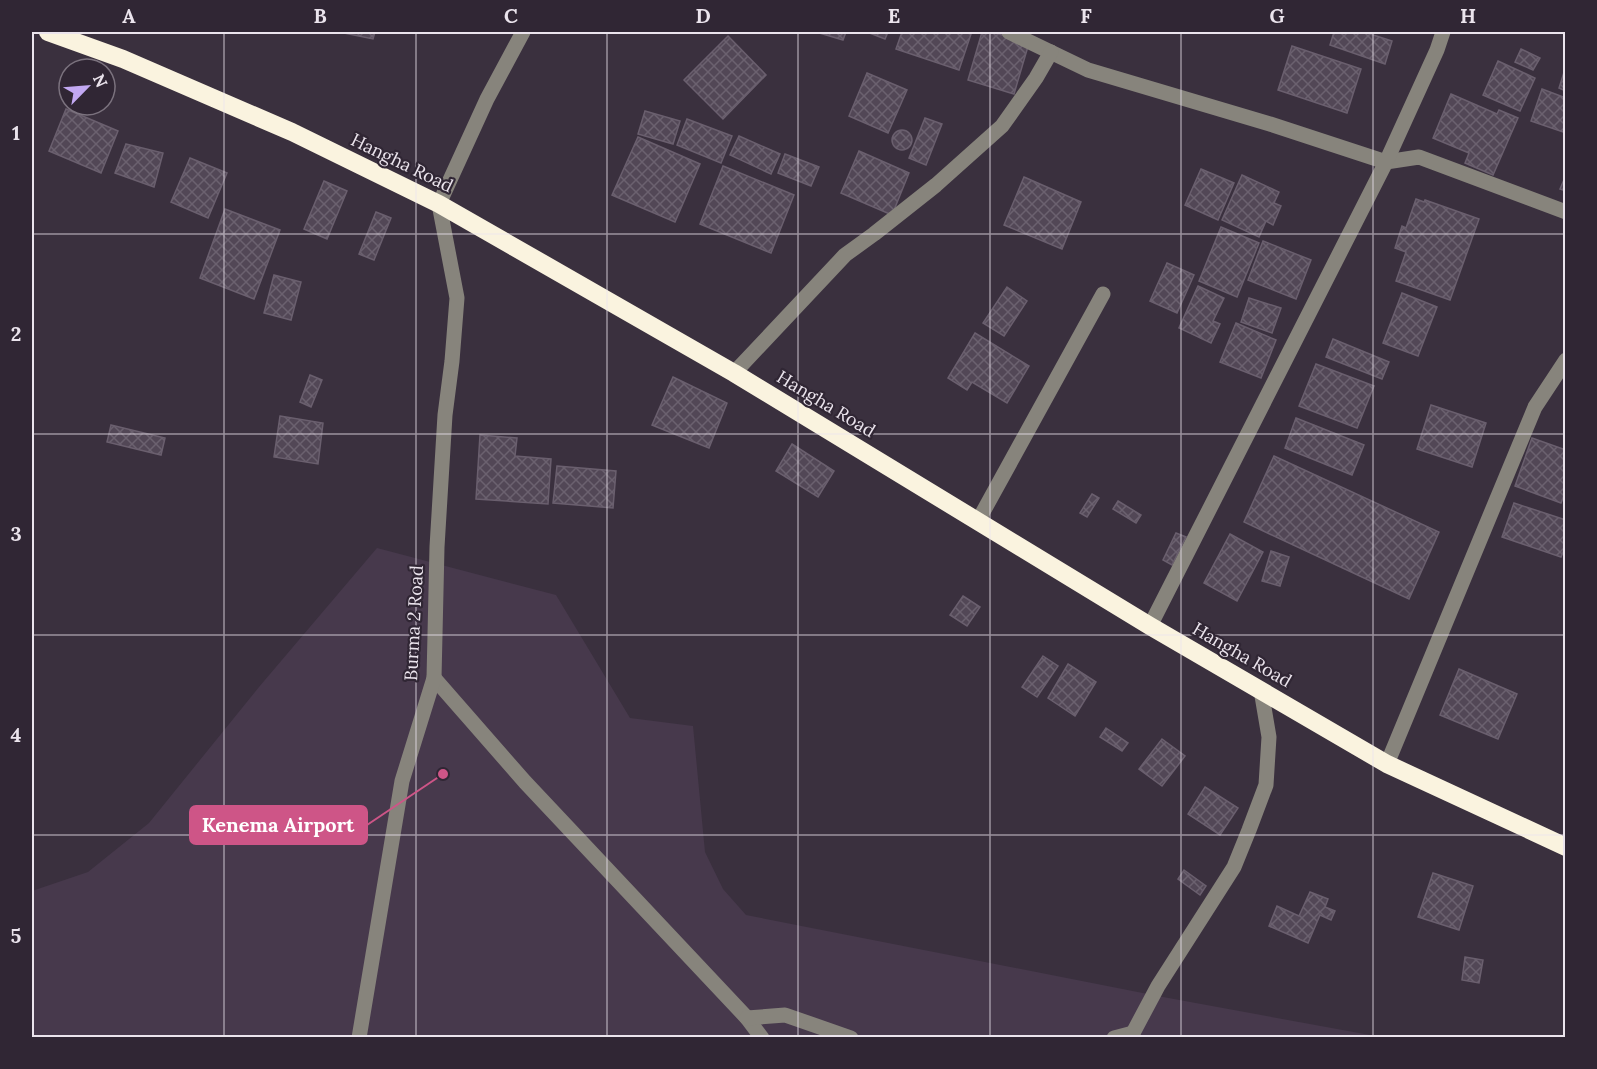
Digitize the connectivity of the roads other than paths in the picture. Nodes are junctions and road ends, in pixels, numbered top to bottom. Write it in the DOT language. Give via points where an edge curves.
graph roads {
  1 [pos="48,32"];
  2 [pos="523,32"];
  3 [pos="1009,32"];
  4 [pos="1443,32"];
  5 [pos="1051,52"];
  6 [pos="1386,162"];
  7 [pos="439,204"];
  8 [pos="1566,212"];
  9 [pos="1103,294"];
  10 [pos="1566,360"];
  11 [pos="734,373"];
  12 [pos="978,521"];
  13 [pos="1150,626"];
  14 [pos="435,678"];
  15 [pos="1261,690"];
  16 [pos="1387,764"];
  17 [pos="1566,847"];
  18 [pos="747,1018"];
  19 [pos="1133,1035"];
  20 [pos="359,1038"];
  21 [pos="762,1038"];
  22 [pos="851,1038"];
  23 [pos="1114,1038"];
  1 -- 7 [label="highway, Hangha Road" via="123,59 281,128"];
  2 -- 7 [label="street"];
  3 -- 5 [label="street"];
  4 -- 6 [label="street"];
  5 -- 6 [label="street" via="1088,70"];
  5 -- 11 [label="street" via="1002,126 936,185 845,255"];
  6 -- 8 [label="street" via="1419,157"];
  6 -- 13 [label="street"];
  7 -- 11 [label="highway, Hangha Road"];
  7 -- 14 [label="street, Burma 2 Road" via="457,298 437,547"];
  9 -- 12 [label="street"];
  10 -- 16 [label="street" via="1535,407"];
  11 -- 12 [label="highway, Hangha Road"];
  12 -- 13 [label="highway, Hangha Road"];
  13 -- 15 [label="highway, Hangha Road"];
  14 -- 18 [label="street" via="525,782"];
  14 -- 20 [label="street, Burma 2 Road" via="402,781"];
  15 -- 16 [label="highway, Hangha Road"];
  15 -- 19 [label="street" via="1269,737 1266,785 1234,867 1158,986"];
  16 -- 17 [label="highway, Hangha Road"];
  18 -- 21 [label="street"];
  18 -- 22 [label="street" via="785,1015"];
  19 -- 23 [label="street"];
}
